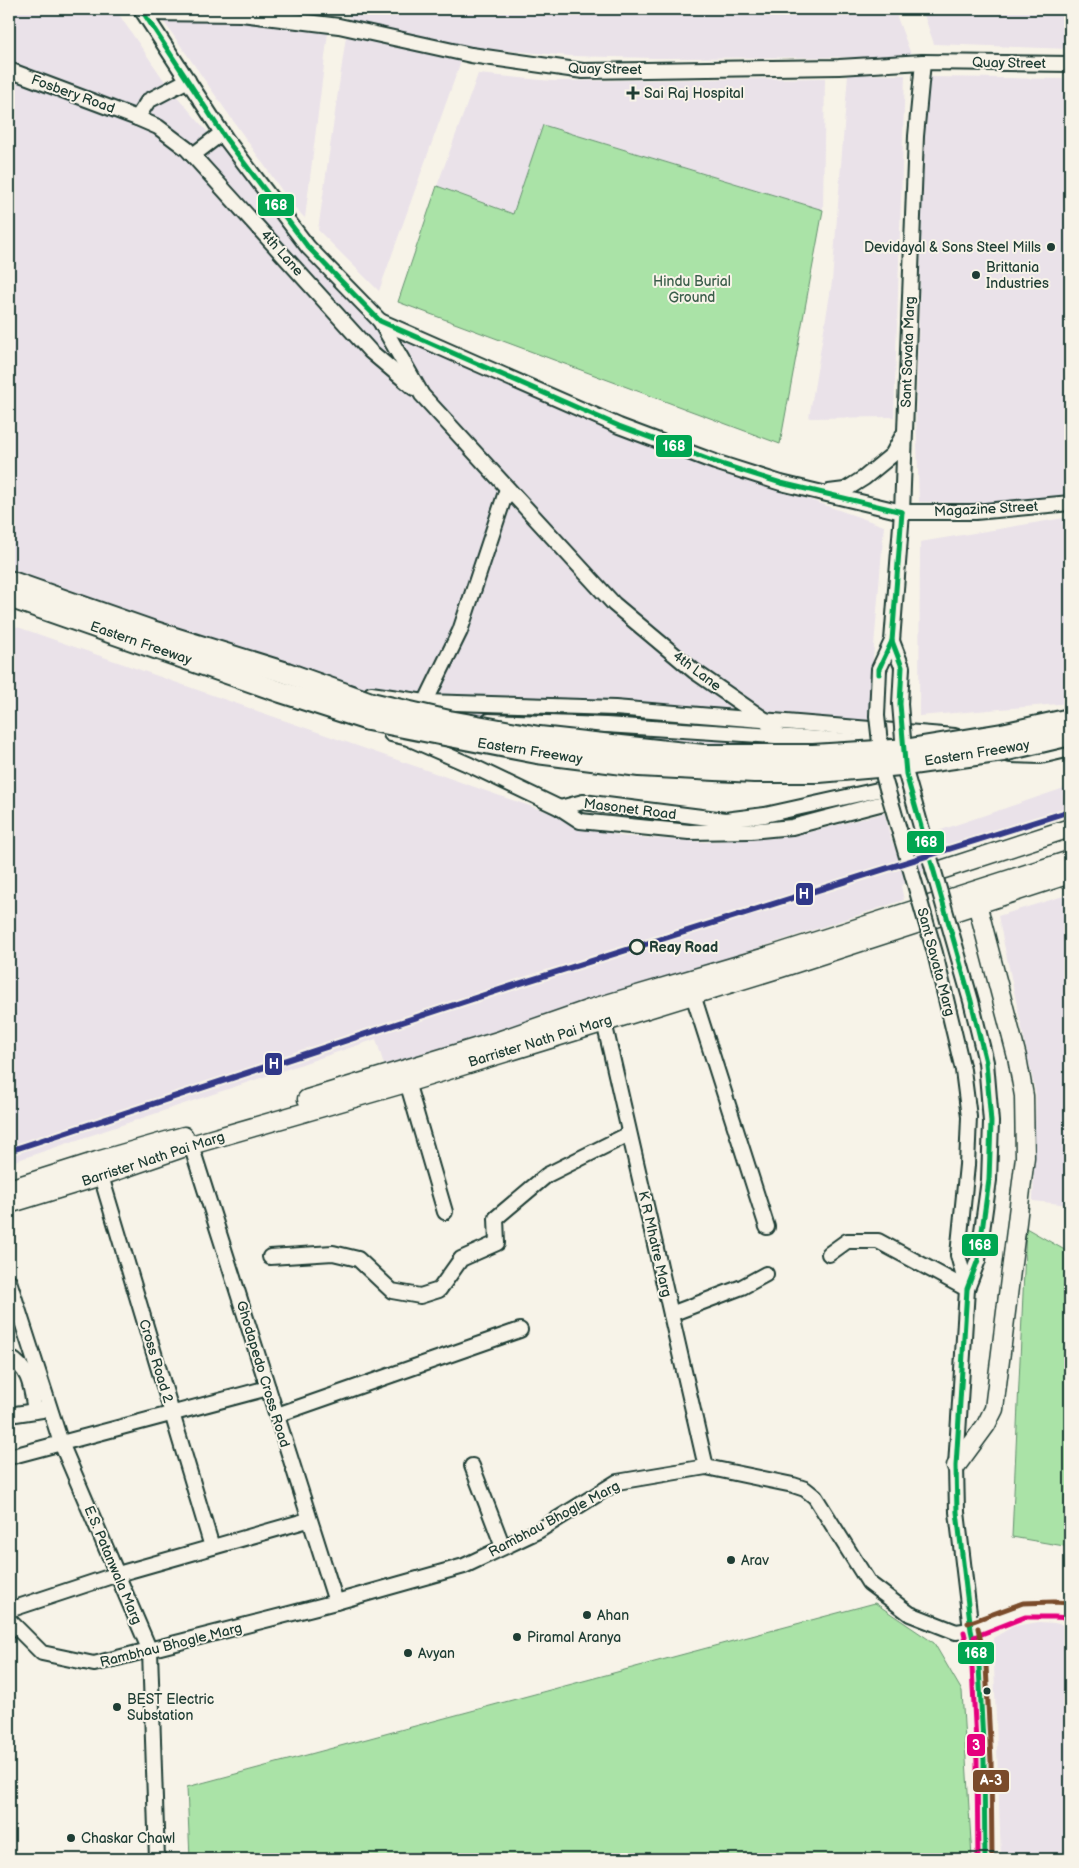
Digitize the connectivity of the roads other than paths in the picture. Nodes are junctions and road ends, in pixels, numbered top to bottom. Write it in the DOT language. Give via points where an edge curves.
graph roads {
  1 [pos="142,11"];
  2 [pos="923,62"];
  3 [pos="1070,64"];
  4 [pos="9,70"];
  5 [pos="188,80"];
  6 [pos="137,118"];
  7 [pos="222,133"];
  8 [pos="193,155"];
  9 [pos="380,321"];
  10 [pos="422,395"];
  11 [pos="904,433"];
  12 [pos="507,489"];
  13 [pos="823,493"];
  14 [pos="1070,503"];
  15 [pos="902,512"];
  16 [pos="9,573"];
  17 [pos="9,581"];
  18 [pos="9,597"];
  19 [pos="9,605"];
  20 [pos="892,641"];
  21 [pos="425,702"];
  22 [pos="1070,719"];
  23 [pos="765,720"];
  24 [pos="1070,724"];
  25 [pos="778,736"];
  26 [pos="1070,737"];
  27 [pos="408,738"];
  28 [pos="1070,746"];
  29 [pos="1003,751"];
  30 [pos="889,795"];
  31 [pos="1070,828"];
  32 [pos="1070,860"];
  33 [pos="935,872"];
  34 [pos="1070,874"];
  35 [pos="975,897"];
  36 [pos="693,995"];
  37 [pos="604,1022"];
  38 [pos="407,1082"];
  39 [pos="629,1134"];
  40 [pos="191,1146"];
  41 [pos="157,1150"];
  42 [pos="101,1176"];
  43 [pos="9,1189"];
  44 [pos="9,1204"];
  45 [pos="446,1212"];
  46 [pos="766,1227"];
  47 [pos="829,1254"];
  48 [pos="270,1257"];
  49 [pos="766,1274"];
  50 [pos="9,1281"];
  51 [pos="967,1289"];
  52 [pos="671,1314"];
  53 [pos="520,1330"];
  54 [pos="9,1357"];
  55 [pos="268,1388"];
  56 [pos="50,1408"];
  57 [pos="35,1411"];
  58 [pos="172,1413"];
  59 [pos="9,1415"];
  60 [pos="276,1415"];
  61 [pos="61,1442"];
  62 [pos="9,1457"];
  63 [pos="472,1466"];
  64 [pos="956,1466"];
  65 [pos="706,1467"];
  66 [pos="308,1520"];
  67 [pos="212,1547"];
  68 [pos="503,1547"];
  69 [pos="118,1574"];
  70 [pos="336,1602"];
  71 [pos="9,1611"];
  72 [pos="1070,1611"];
  73 [pos="971,1630"];
  74 [pos="150,1651"];
  75 [pos="157,1859"];
  76 [pos="985,1859"];
  1 -- 2 [label="street, Quay Street" via="241,14 339,26 471,56 583,71 839,67"];
  1 -- 5 [label="street"];
  2 -- 3 [label="street, Quay Street"];
  2 -- 11 [label="street, Sant Savata Marg" via="916,136"];
  4 -- 6 [label="street, Fosbery Road"];
  5 -- 6 [label="street" via="148,101"];
  5 -- 7 [label="street"];
  6 -- 8 [label="street, 4th Lane" via="158,127"];
  7 -- 8 [label="street"];
  7 -- 9 [label="street" via="308,247"];
  8 -- 10 [label="street, 4th Lane" via="370,351"];
  9 -- 10 [label="street, 4th Lane"];
  9 -- 13 [label="street, Magazine Street" via="619,426 714,462"];
  10 -- 12 [label="street, 4th Lane"];
  11 -- 13 [label="street" via="892,455 864,478 845,490"];
  11 -- 15 [label="street, Sant Savata Marg"];
  12 -- 21 [label="street" via="460,631"];
  12 -- 23 [label="street, 4th Lane" via="614,604 694,671"];
  13 -- 15 [label="street, Magazine Street"];
  14 -- 15 [label="street, Magazine Street" via="975,512"];
  15 -- 20 [label="street, Sant Savata Marg"];
  16 -- 21 [label="street" via="376,695"];
  17 -- 22 [label="highway, Eastern Freeway, bridge" via="371,703 539,737 703,755 813,755 910,749"];
  18 -- 29 [label="highway, Eastern Freeway, bridge" via="368,720 537,753 639,766 819,772 912,764"];
  19 -- 27 [label="street" via="364,728"];
  20 -- 30 [label="street, Sant Savata Marg, bridge" via="879,669 877,716"];
  20 -- 33 [label="street, Sant Savata Marg, bridge" via="902,667 900,704 906,774"];
  21 -- 23 [label="street" via="615,708"];
  21 -- 27 [label="street"];
  23 -- 24 [label="street, 4th Lane" via="955,736"];
  23 -- 25 [label="street"];
  25 -- 26 [label="street" via="960,751"];
  25 -- 27 [label="street" via="487,720"];
  26 -- 29 [label="highway, Eastern Freeway, bridge"];
  27 -- 30 [label="street, Masonet Road" via="560,808 580,821 689,832 751,831 792,827"];
  28 -- 29 [label="highway, bridge" via="1040,753"];
  30 -- 51 [label="street, Sant Savata Marg, bridge" via="935,953 963,1070 969,1117 958,1255"];
  31 -- 33 [label="main road"];
  32 -- 35 [label="main road, Barrister Nath Pai Marg"];
  33 -- 51 [label="street, Sant Savata Marg, bridge" via="986,1062 991,1122 978,1260"];
  34 -- 35 [label="main road, Barrister Nath Pai Marg"];
  35 -- 36 [label="main road, Barrister Nath Pai Marg" via="781,968"];
  35 -- 41 [label="main road, Barrister Nath Pai Marg" via="590,1009"];
  35 -- 64 [label="main road" via="1022,1080 1025,1156 994,1409"];
  36 -- 37 [label="main road, Barrister Nath Pai Marg"];
  36 -- 46 [label="street"];
  37 -- 38 [label="main road, Barrister Nath Pai Marg"];
  37 -- 39 [label="street, K R Mhatre Marg"];
  38 -- 40 [label="main road, Barrister Nath Pai Marg"];
  38 -- 45 [label="street"];
  39 -- 48 [label="street" via="547,1175 496,1218 497,1243 461,1259 439,1290 420,1296 392,1291 358,1259 333,1254"];
  39 -- 52 [label="street, K R Mhatre Marg"];
  40 -- 41 [label="main road, Barrister Nath Pai Marg"];
  40 -- 55 [label="street, Ghodapedo Cross Road"];
  41 -- 42 [label="main road, Barrister Nath Pai Marg"];
  41 -- 43 [label="main road, Barrister Nath Pai Marg"];
  42 -- 44 [label="main road, Barrister Nath Pai Marg"];
  42 -- 58 [label="street, Cross Road 2"];
  47 -- 51 [label="street" via="847,1241 878,1241"];
  49 -- 52 [label="street" via="742,1287"];
  50 -- 56 [label="street, E.S. Patanwala Marg"];
  51 -- 64 [label="street, Sant Savata Marg"];
  52 -- 65 [label="street, K R Mhatre Marg"];
  53 -- 60 [label="street"];
  54 -- 57 [label="street" via="19,1363 29,1378"];
  55 -- 58 [label="street"];
  55 -- 60 [label="street, Ghodapedo Cross Road"];
  56 -- 57 [label="street"];
  56 -- 61 [label="street, E.S. Patanwala Marg"];
  57 -- 59 [label="street"];
  58 -- 61 [label="street"];
  58 -- 67 [label="street, Cross Road 2"];
  60 -- 66 [label="street, Ghodapedo Cross Road"];
  61 -- 62 [label="street"];
  61 -- 69 [label="street, E.S. Patanwala Marg"];
  63 -- 68 [label="street"];
  64 -- 73 [label="street, Sant Savata Marg"];
  65 -- 68 [label="street, Rambhau Bhogle Marg" via="617,1482 538,1530"];
  65 -- 73 [label="street, Rambhau Bhogle Marg" via="805,1490 815,1497 869,1582 910,1614 956,1632"];
  66 -- 67 [label="street"];
  66 -- 70 [label="street, Ghodapedo Cross Road"];
  67 -- 69 [label="street"];
  68 -- 70 [label="street, Rambhau Bhogle Marg" via="464,1566"];
  69 -- 71 [label="street"];
  69 -- 74 [label="street, E.S. Patanwala Marg"];
  70 -- 74 [label="street, Rambhau Bhogle Marg"];
  71 -- 74 [label="street, Rambhau Bhogle Marg" via="42,1653 94,1664"];
  72 -- 73 [label="street" via="1024,1610"];
  73 -- 76 [label="street, Sant Savata Marg" via="979,1676"];
  74 -- 75 [label="street, E.S. Patanwala Marg"];
}
